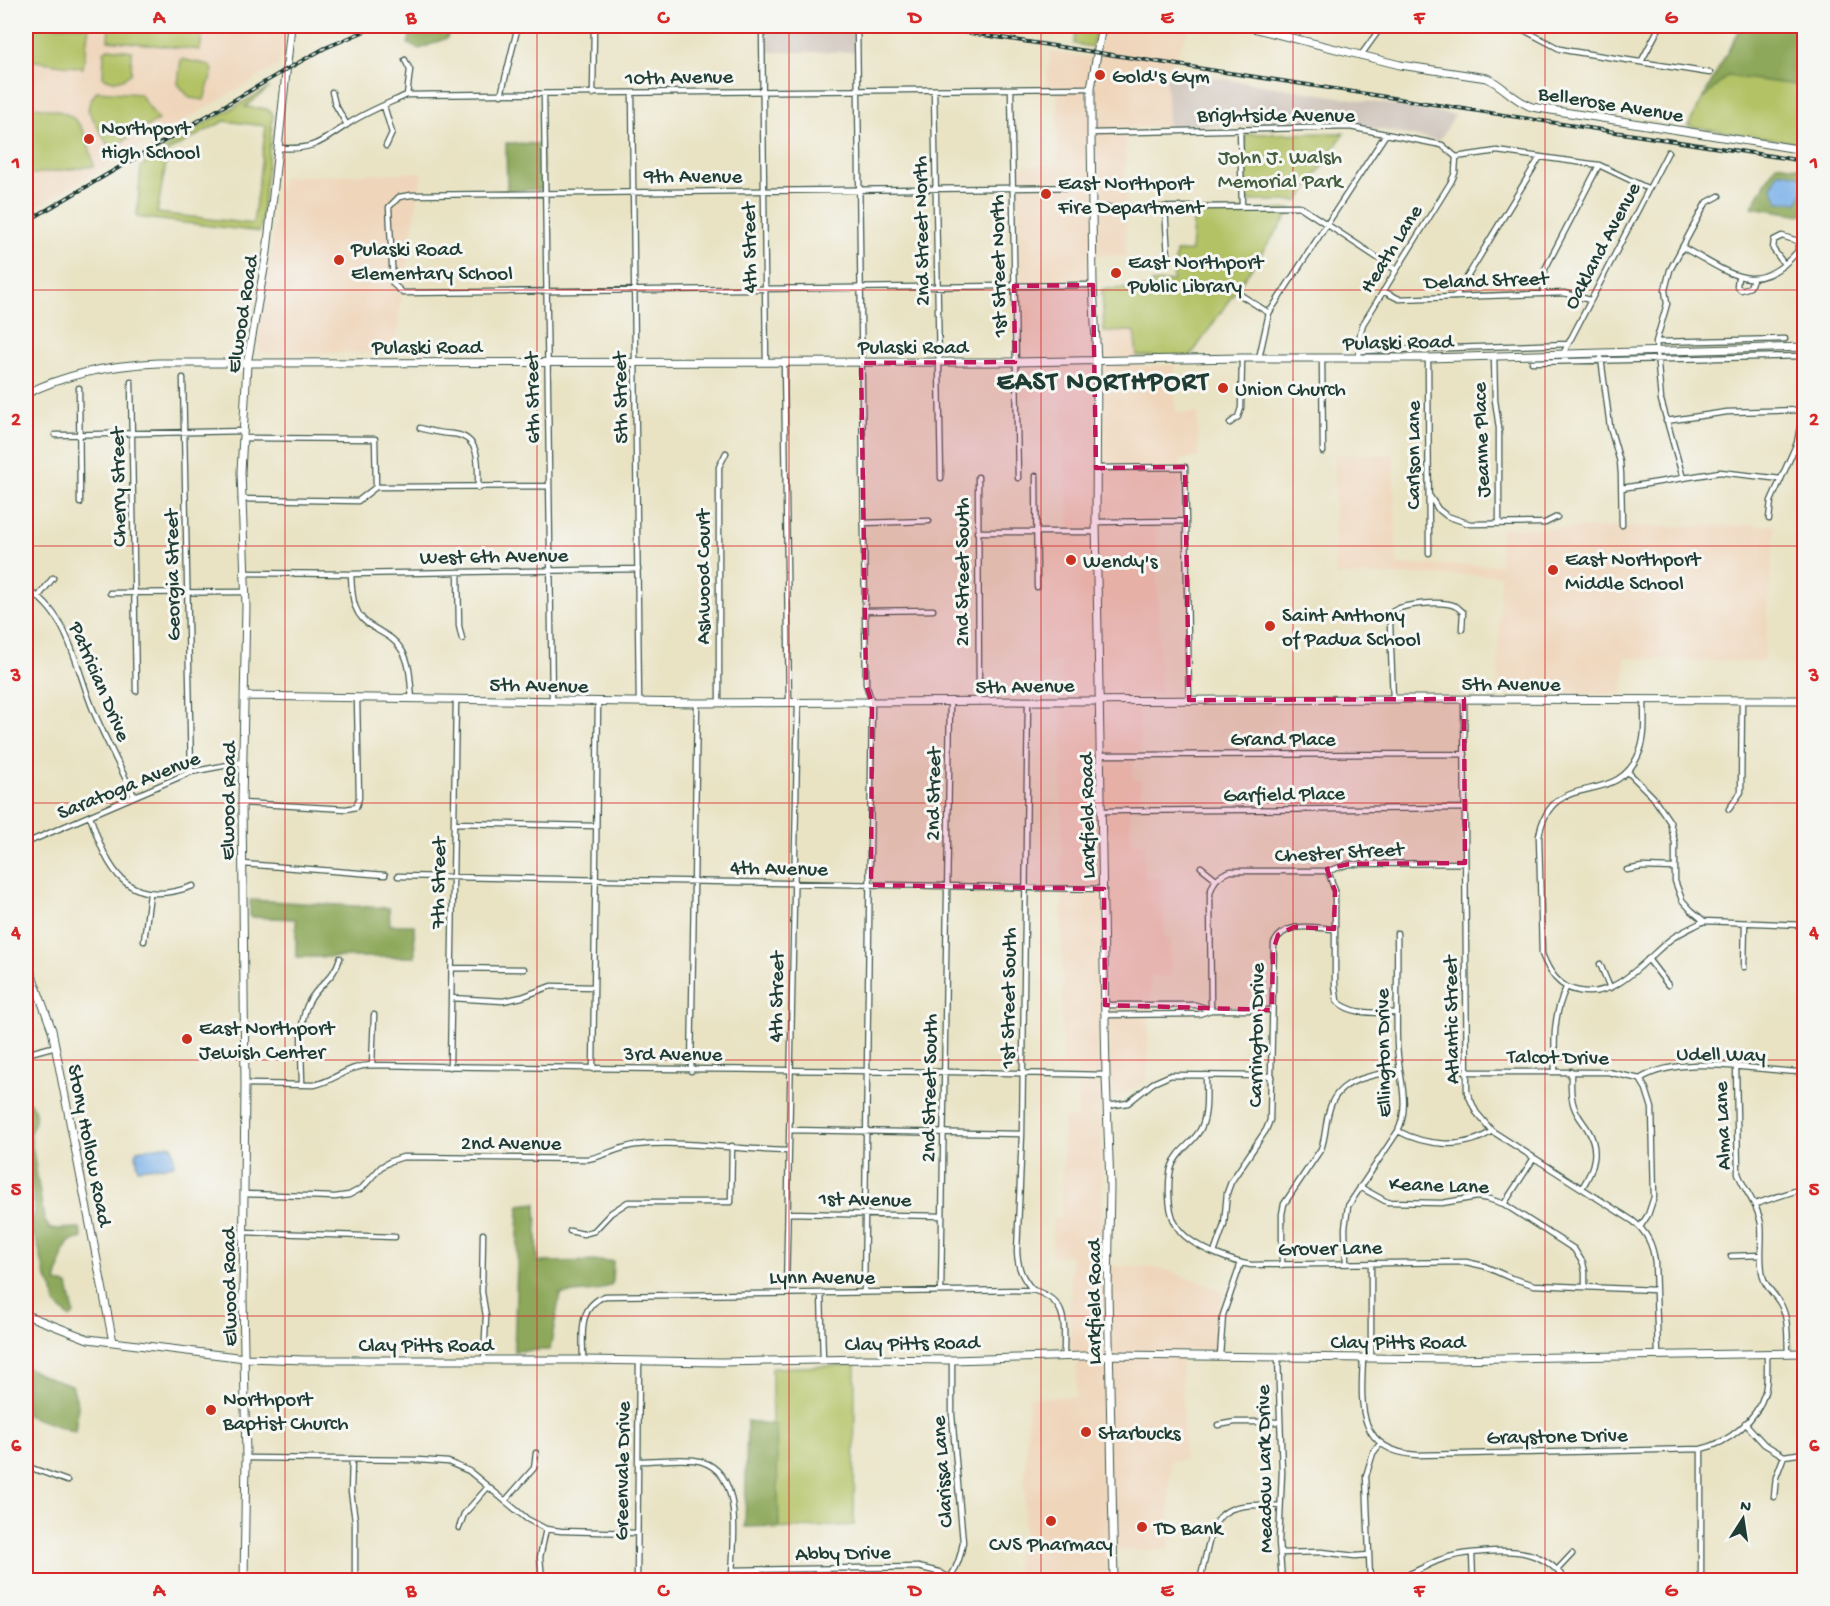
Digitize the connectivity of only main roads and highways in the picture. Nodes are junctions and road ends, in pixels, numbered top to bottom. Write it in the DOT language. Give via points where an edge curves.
graph roads {
  1 [pos="291,26"];
  2 [pos="1102,26"];
  3 [pos="1245,26"];
  4 [pos="1804,150"];
  5 [pos="1804,347"];
  6 [pos="1097,361"];
  7 [pos="247,364"];
  8 [pos="26,394"];
  9 [pos="245,696"];
  10 [pos="1804,700"];
  11 [pos="1100,701"];
  12 [pos="26,959"];
  13 [pos="26,1315"];
  14 [pos="113,1342"];
  15 [pos="1804,1353"];
  16 [pos="1109,1355"];
  17 [pos="245,1358"];
  18 [pos="244,1581"];
  19 [pos="1114,1581"];
  1 -- 7 [label="main road, Elwood Road" via="267,252"];
  2 -- 6 [label="main road, Larkfield Road" via="1091,88"];
  3 -- 4 [label="main road, Bellerose Avenue" via="1400,65 1487,78 1532,107"];
  5 -- 6 [label="main road, Pulaski Road" via="1601,356 1564,352 1428,358 1360,355 1322,359"];
  6 -- 7 [label="main road, Pulaski Road"];
  6 -- 11 [label="main road, Larkfield Road"];
  7 -- 8 [label="main road, Pulaski Road" via="132,364 78,374"];
  7 -- 9 [label="main road, Elwood Road" via="241,500"];
  9 -- 11 [label="main road, 5th Avenue" via="697,703"];
  9 -- 17 [label="main road, Elwood Road"];
  10 -- 11 [label="main road, 5th Avenue"];
  11 -- 16 [label="main road, Larkfield Road"];
  12 -- 14 [label="main road, Stony Hollow Road" via="56,1046"];
  13 -- 14 [label="main road, Clay Pitts Road" via="88,1339"];
  14 -- 17 [label="main road, Clay Pitts Road"];
  15 -- 16 [label="main road, Clay Pitts Road" via="1450,1359"];
  16 -- 17 [label="main road, Clay Pitts Road" via="720,1362"];
  16 -- 19 [label="main road, Larkfield Road"];
  17 -- 18 [label="main road, Elwood Road"];
}
